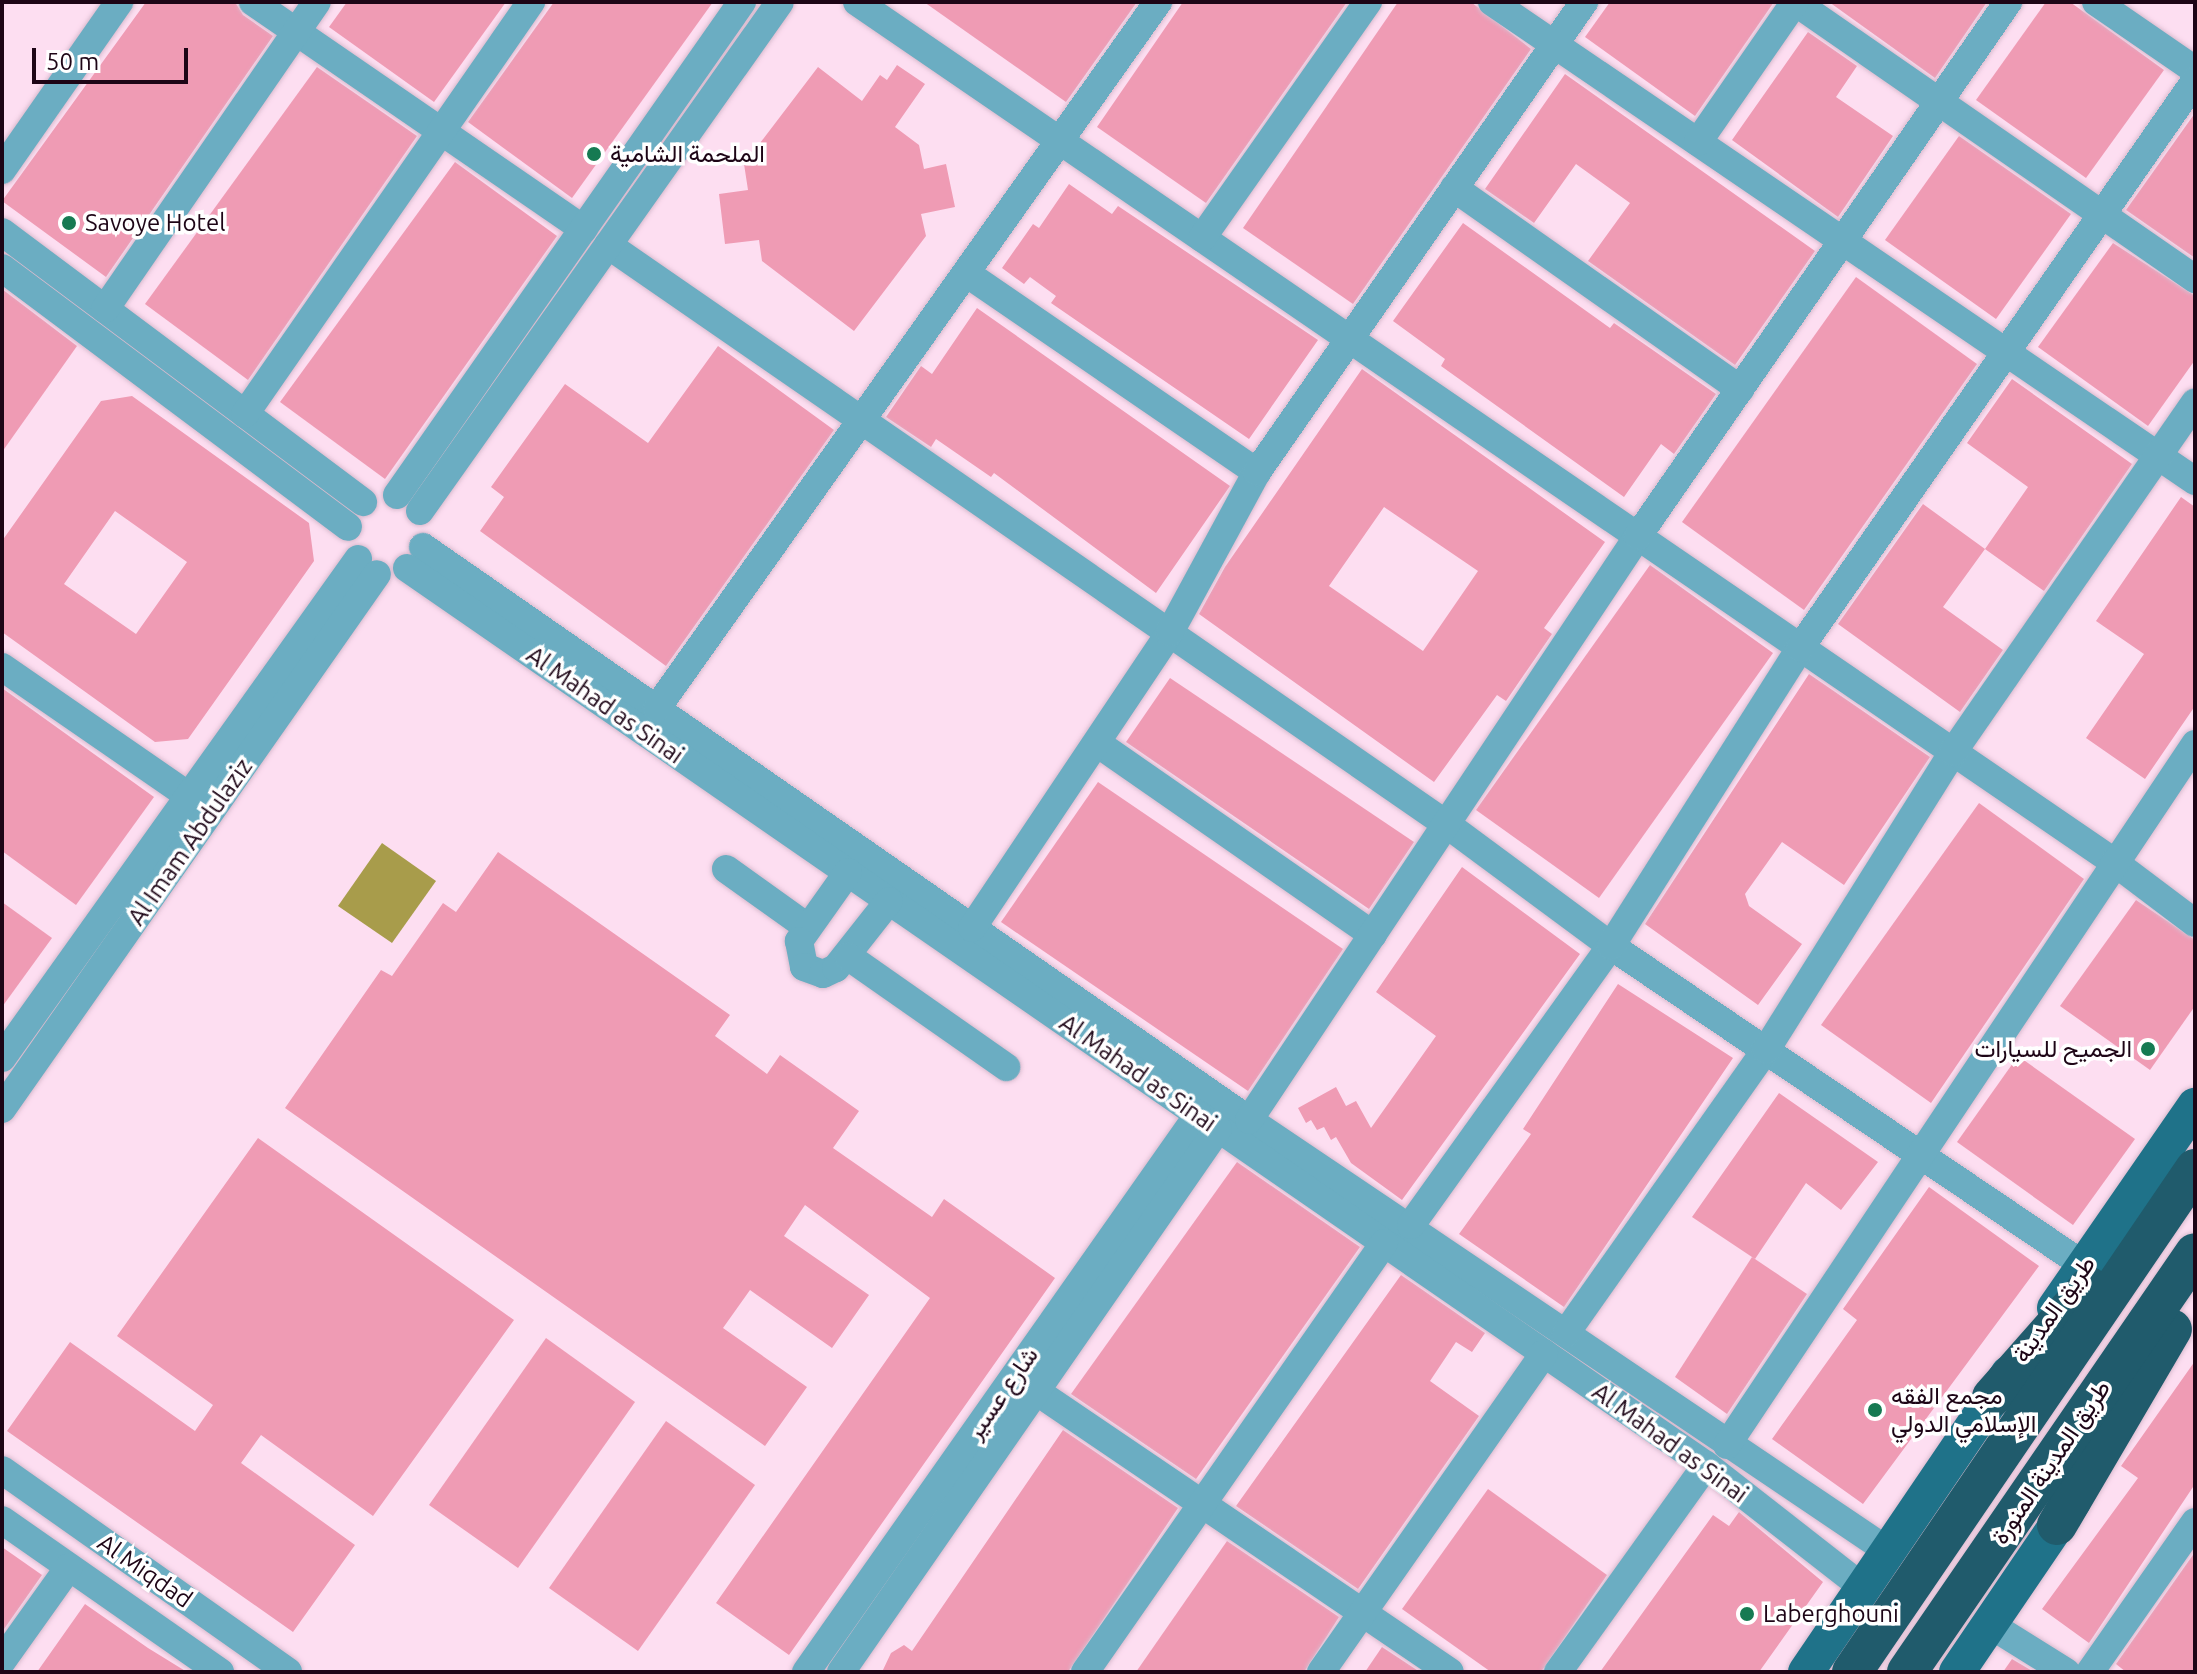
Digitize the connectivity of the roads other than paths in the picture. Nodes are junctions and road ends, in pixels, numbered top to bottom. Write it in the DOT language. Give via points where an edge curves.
graph roads {
  1 [pos="119,2"];
  2 [pos="253,2"];
  3 [pos="317,2"];
  4 [pos="531,2"];
  5 [pos="742,2"];
  6 [pos="780,2"];
  7 [pos="857,2"];
  8 [pos="1158,2"];
  9 [pos="1368,2"];
  10 [pos="1492,2"];
  11 [pos="1584,2"];
  12 [pos="1795,2"];
  13 [pos="2008,2"];
  14 [pos="2096,2"];
  15 [pos="296,32"];
  16 [pos="1554,44"];
  17 [pos="2195,70"];
  18 [pos="2195,81"];
  19 [pos="1939,102"];
  20 [pos="441,131"];
  21 [pos="1060,141"];
  22 [pos="1698,142"];
  23 [pos="2,170"];
  24 [pos="1454,188"];
  25 [pos="2102,215"];
  26 [pos="583,229"];
  27 [pos="2,232"];
  28 [pos="1202,238"];
  29 [pos="1842,241"];
  30 [pos="608,245"];
  31 [pos="2,268"];
  32 [pos="966,273"];
  33 [pos="2195,279"];
  34 [pos="105,309"];
  35 [pos="1349,339"];
  36 [pos="2006,353"];
  37 [pos="1740,389"];
  38 [pos="2195,403"];
  39 [pos="245,414"];
  40 [pos="861,420"];
  41 [pos="2158,456"];
  42 [pos="1257,472"];
  43 [pos="2195,481"];
  44 [pos="363,502"];
  45 [pos="408,503"];
  46 [pos="348,527"];
  47 [pos="1638,536"];
  48 [pos="415,557"];
  49 [pos="367,566"];
  50 [pos="1170,632"];
  51 [pos="1800,648"];
  52 [pos="2,667"];
  53 [pos="657,708"];
  54 [pos="1097,743"];
  55 [pos="2195,744"];
  56 [pos="1953,752"];
  57 [pos="189,796"];
  58 [pos="1449,826"];
  59 [pos="2114,862"];
  60 [pos="726,869"];
  61 [pos="848,872"];
  62 [pos="889,901"];
  63 [pos="2195,923"];
  64 [pos="807,927"];
  65 [pos="972,928"];
  66 [pos="1373,935"];
  67 [pos="1611,946"];
  68 [pos="849,957"];
  69 [pos="1766,1050"];
  70 [pos="2,1058"];
  71 [pos="1006,1067"];
  72 [pos="2195,1106"];
  73 [pos="2,1109"];
  74 [pos="1249,1120"];
  75 [pos="1208,1122"];
  76 [pos="1924,1156"];
  77 [pos="2195,1168"];
  78 [pos="1411,1225"];
  79 [pos="1384,1243"];
  80 [pos="2195,1253"];
  81 [pos="2085,1266"];
  82 [pos="2195,1290"];
  83 [pos="2195,1323"];
  84 [pos="1566,1333"];
  85 [pos="1544,1353"];
  86 [pos="1036,1391"];
  87 [pos="1992,1397"];
  88 [pos="1727,1445"];
  89 [pos="1706,1465"];
  90 [pos="2,1470"];
  91 [pos="1202,1504"];
  92 [pos="2,1520"];
  93 [pos="2195,1522"];
  94 [pos="2057,1525"];
  95 [pos="1885,1549"];
  96 [pos="69,1567"];
  97 [pos="1862,1587"];
  98 [pos="1363,1613"];
  99 [pos="1989,1624"];
  100 [pos="2,1661"];
  101 [pos="220,1672"];
  102 [pos="288,1672"];
  103 [pos="806,1672"];
  104 [pos="841,1672"];
  105 [pos="1085,1672"];
  106 [pos="1321,1672"];
  107 [pos="1450,1672"];
  108 [pos="1558,1672"];
  109 [pos="1806,1672"];
  110 [pos="1852,1672"];
  111 [pos="1907,1672"];
  112 [pos="1957,1672"];
  113 [pos="2066,1672"];
  114 [pos="2090,1672"];
  1 -- 23 [label="street"];
  2 -- 15 [label="street"];
  3 -- 15 [label="street"];
  4 -- 20 [label="street"];
  5 -- 26 [label="street"];
  6 -- 30 [label="street"];
  7 -- 21 [label="street"];
  8 -- 21 [label="street"];
  9 -- 28 [label="street"];
  10 -- 16 [label="street"];
  11 -- 16 [label="street"];
  12 -- 19 [label="street"];
  12 -- 22 [label="street"];
  13 -- 19 [label="street"];
  14 -- 17 [label="street"];
  15 -- 20 [label="street"];
  15 -- 34 [label="street"];
  16 -- 22 [label="street"];
  16 -- 24 [label="street"];
  18 -- 25 [label="street"];
  19 -- 25 [label="street"];
  19 -- 29 [label="street"];
  20 -- 26 [label="street"];
  20 -- 39 [label="street"];
  21 -- 28 [label="street"];
  21 -- 32 [label="street"];
  22 -- 29 [label="street"];
  24 -- 35 [label="street"];
  24 -- 37 [label="street"];
  25 -- 33 [label="street"];
  25 -- 36 [label="street"];
  26 -- 45 [label="street"];
  27 -- 34 [label="street"];
  28 -- 35 [label="street"];
  29 -- 36 [label="street"];
  29 -- 37 [label="street"];
  30 -- 40 [label="street"];
  30 -- 45 [label="street"];
  31 -- 46 [label="street"];
  32 -- 40 [label="street"];
  32 -- 42 [label="street"];
  34 -- 39 [label="street"];
  35 -- 42 [label="street"];
  35 -- 47 [label="street"];
  36 -- 41 [label="street"];
  36 -- 51 [label="street"];
  37 -- 47 [label="street"];
  38 -- 41 [label="street"];
  39 -- 44 [label="street"];
  40 -- 50 [label="street"];
  40 -- 53 [label="street"];
  41 -- 43 [label="street"];
  41 -- 56 [label="street"];
  42 -- 50 [label="street"];
  44 -- 45 [label="street" via="378,490"];
  44 -- 46 [label="street" via="348,514"];
  45 -- 48 [label="street" via="430,533"];
  46 -- 49 [label="street" via="348,551"];
  47 -- 51 [label="street"];
  47 -- 58 [label="street"];
  48 -- 49 [label="street"];
  48 -- 53 [label="street, Al Mahad as Sinai"];
  48 -- 61 [label="street, Al Mahad as Sinai"];
  49 -- 57 [label="street"];
  49 -- 73 [label="street, Al Imam Abdulaziz"];
  50 -- 54 [label="street"];
  50 -- 58 [label="street"];
  51 -- 56 [label="street"];
  51 -- 67 [label="street"];
  52 -- 57 [label="street"];
  53 -- 65 [label="street, Al Mahad as Sinai"];
  54 -- 65 [label="street"];
  54 -- 66 [label="street"];
  55 -- 59 [label="street"];
  56 -- 59 [label="street"];
  56 -- 69 [label="street"];
  57 -- 70 [label="street"];
  58 -- 66 [label="street"];
  58 -- 67 [label="street"];
  59 -- 63 [label="street"];
  59 -- 76 [label="street"];
  60 -- 64 [label="street"];
  61 -- 62 [label="street, Al Mahad as Sinai"];
  61 -- 64 [label="street"];
  62 -- 68 [label="street"];
  62 -- 75 [label="street, Al Mahad as Sinai"];
  64 -- 68 [label="street" via="798,954 804,967 823,974"];
  65 -- 74 [label="street, Al Mahad as Sinai"];
  66 -- 74 [label="street"];
  67 -- 69 [label="street"];
  67 -- 78 [label="street"];
  68 -- 71 [label="street"];
  69 -- 76 [label="street"];
  69 -- 84 [label="street"];
  72 -- 81 [label="main road, طريق المدينة"];
  74 -- 78 [label="street, Al Mahad as Sinai"];
  75 -- 79 [label="street, Al Mahad as Sinai"];
  75 -- 86 [label="street, شارع عسير"];
  75 -- 103 [label="street, شارع عسير"];
  76 -- 81 [label="street"];
  76 -- 88 [label="street"];
  77 -- 87 [label="highway"];
  77 -- 110 [label="highway, طريق المدينة المنورة"];
  78 -- 84 [label="street, Al Mahad as Sinai"];
  79 -- 85 [label="street, Al Mahad as Sinai"];
  79 -- 91 [label="street"];
  80 -- 111 [label="highway, طريق المدينة المنورة"];
  81 -- 87 [label="main road, طريق المدينة"];
  82 -- 94 [label="highway"];
  83 -- 94 [label="main road"];
  84 -- 88 [label="street, Al Mahad as Sinai"];
  85 -- 89 [label="street, Al Mahad as Sinai"];
  85 -- 98 [label="street"];
  86 -- 91 [label="street"];
  86 -- 104 [label="street, شارع عسير"];
  87 -- 95 [label="main road, طريق المدينة"];
  88 -- 95 [label="street, Al Mahad as Sinai"];
  89 -- 97 [label="street, Al Mahad as Sinai"];
  89 -- 108 [label="street"];
  90 -- 102 [label="street, Al Miqdad"];
  91 -- 98 [label="street"];
  91 -- 105 [label="street"];
  92 -- 96 [label="street, Al Miqdad"];
  93 -- 114 [label="street"];
  94 -- 99 [label="main road"];
  95 -- 97 [label="main road, طريق المدينة"];
  96 -- 100 [label="street"];
  96 -- 101 [label="street, Al Miqdad"];
  97 -- 109 [label="main road, طريق المدينة"];
  98 -- 106 [label="street"];
  98 -- 107 [label="street"];
  99 -- 112 [label="main road"];
  99 -- 113 [label="street"];
}
